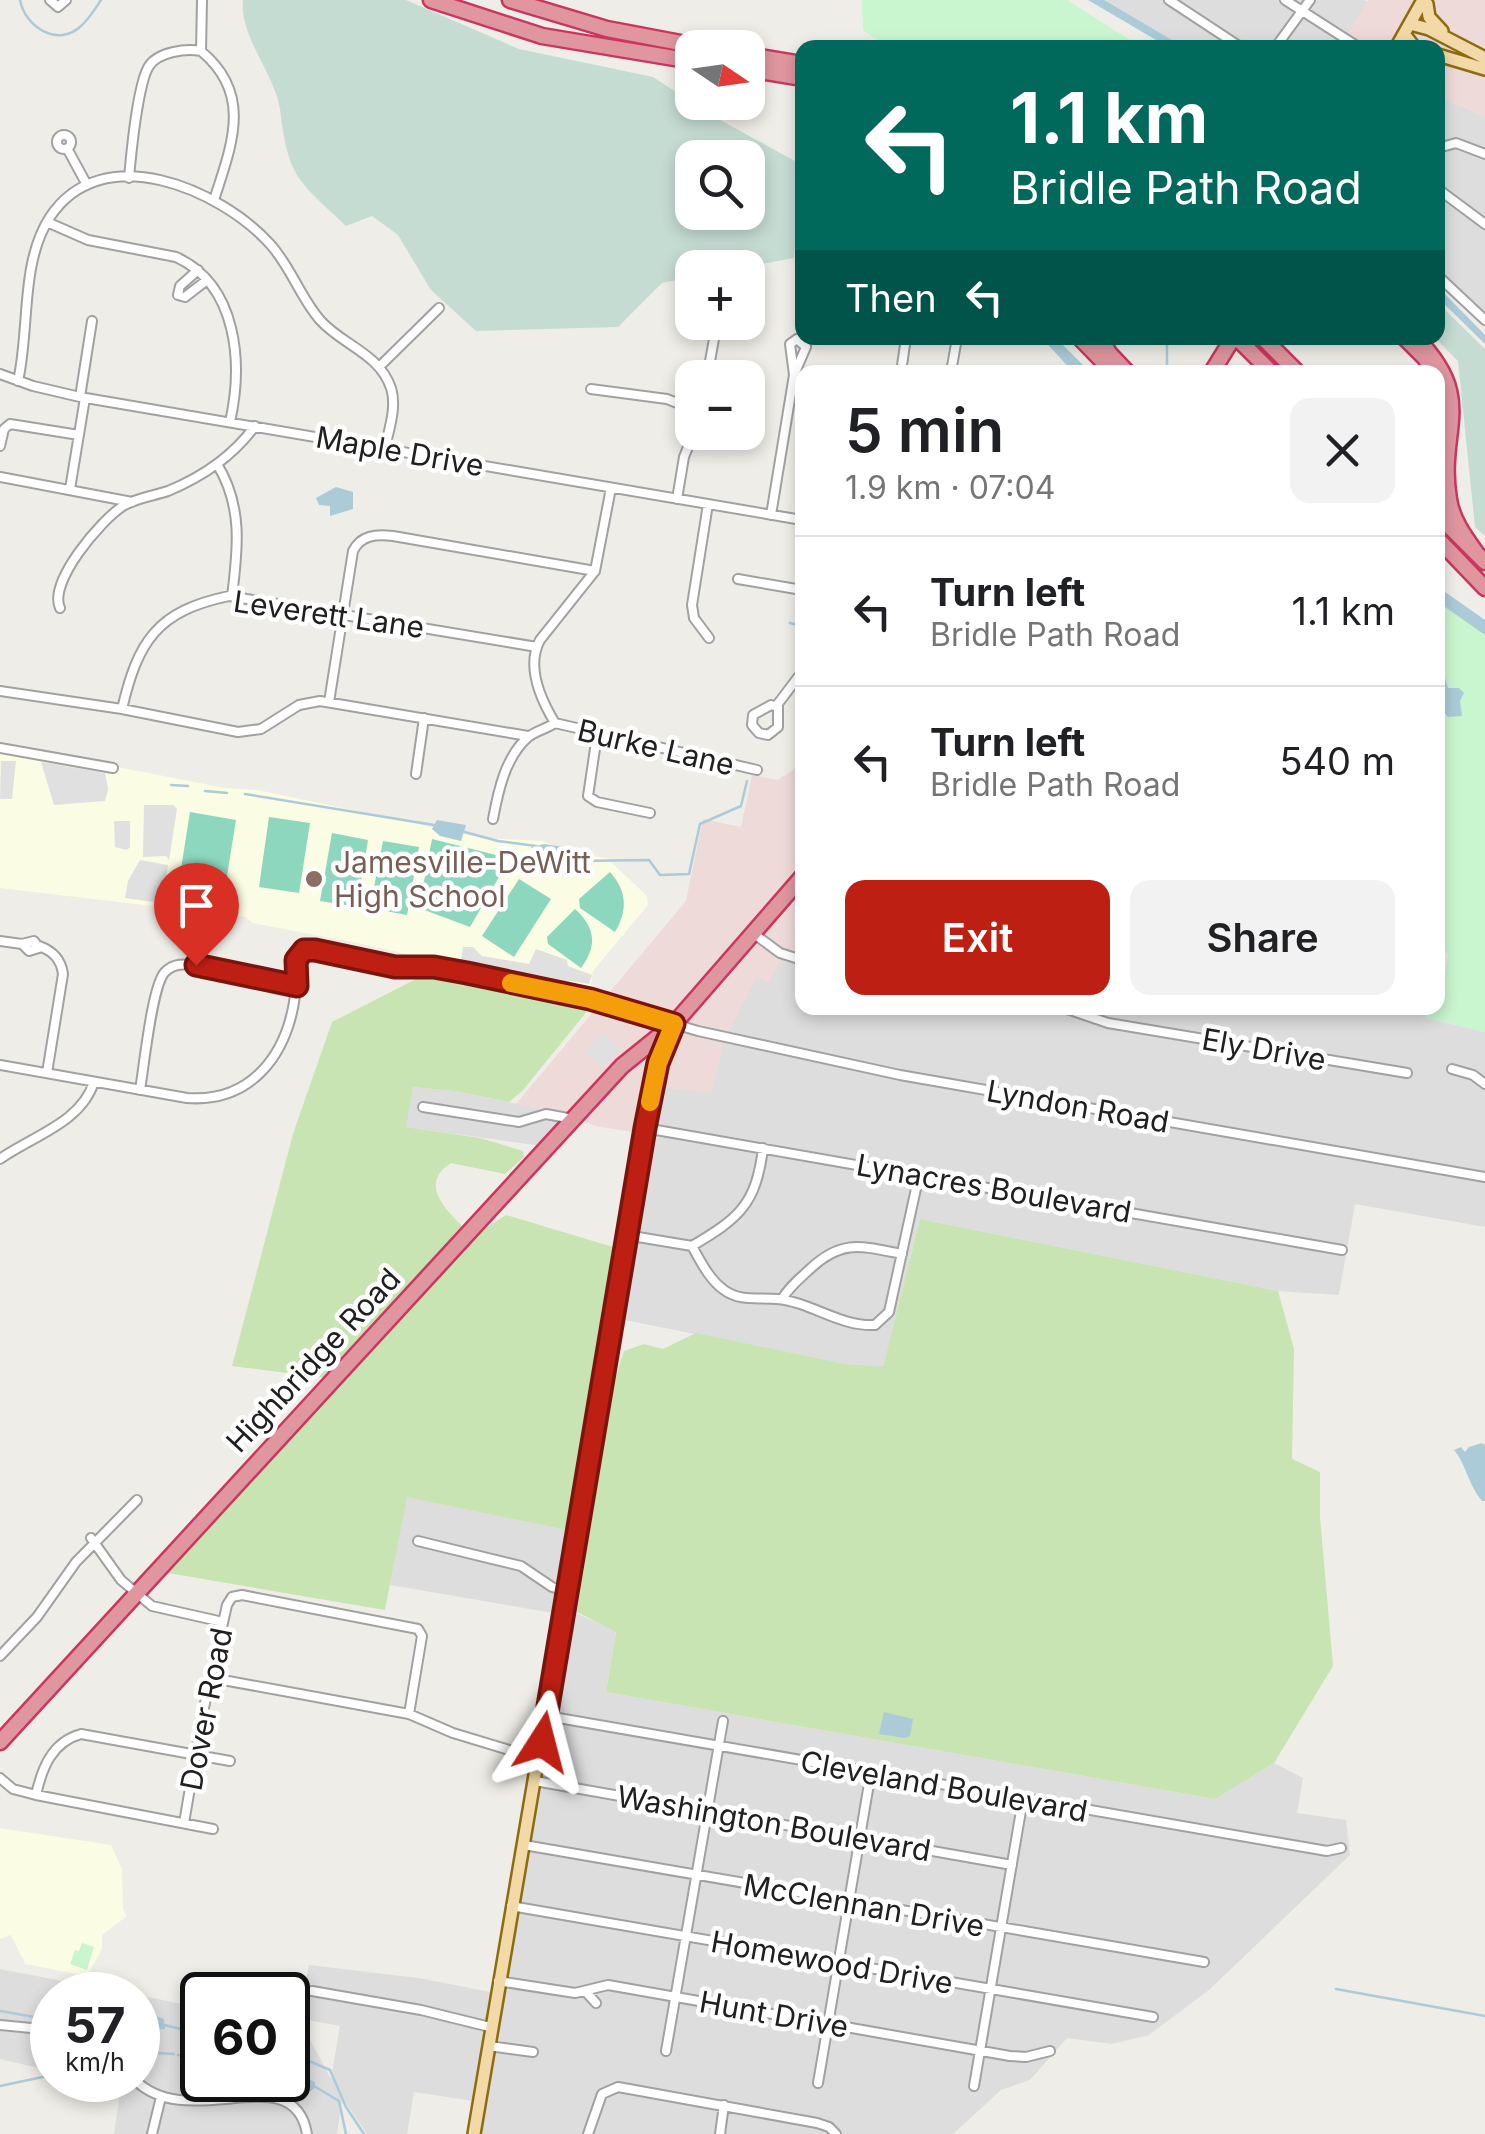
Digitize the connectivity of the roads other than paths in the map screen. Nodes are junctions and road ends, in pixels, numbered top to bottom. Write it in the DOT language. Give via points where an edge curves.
graph roads {
  1 [pos="50,0"];
  2 [pos="66,0"];
  3 [pos="202,0"];
  4 [pos="431,0"];
  5 [pos="510,0"];
  6 [pos="1169,0"];
  7 [pos="1285,0"];
  8 [pos="1310,0"];
  9 [pos="1426,1"];
  10 [pos="1302,11"];
  11 [pos="1408,38"];
  12 [pos="1230,40"];
  13 [pos="1281,40"];
  14 [pos="1347,40"];
  15 [pos="675,42"];
  16 [pos="1464,50"];
  17 [pos="201,51"];
  18 [pos="765,57"];
  19 [pos="675,58"];
  20 [pos="1485,58"];
  21 [pos="1445,60"];
  22 [pos="795,63"];
  23 [pos="1485,69"];
  24 [pos="765,73"];
  25 [pos="795,77"];
  26 [pos="1445,146"];
  27 [pos="68,150"];
  28 [pos="1485,154"];
  29 [pos="129,178"];
  30 [pos="87,185"];
  31 [pos="1445,193"];
  32 [pos="214,200"];
  33 [pos="47,222"];
  34 [pos="1485,224"];
  35 [pos="198,270"];
  36 [pos="207,280"];
  37 [pos="1445,282"];
  38 [pos="439,308"];
  39 [pos="1485,319"];
  40 [pos="92,322"];
  41 [pos="1087,345"];
  42 [pos="1104,345"];
  43 [pos="1234,345"];
  44 [pos="1243,345"];
  45 [pos="1269,345"];
  46 [pos="1412,345"];
  47 [pos="1422,345"];
  48 [pos="1106,365"];
  49 [pos="1120,365"];
  50 [pos="1216,365"];
  51 [pos="1264,365"];
  52 [pos="1290,365"];
  53 [pos="1429,365"];
  54 [pos="1439,365"];
  55 [pos="379,367"];
  56 [pos="0,374"];
  57 [pos="794,375"];
  58 [pos="1445,378"];
  59 [pos="18,381"];
  60 [pos="590,389"];
  61 [pos="82,397"];
  62 [pos="675,402"];
  63 [pos="230,422"];
  64 [pos="255,426"];
  65 [pos="79,435"];
  66 [pos="0,446"];
  67 [pos="385,448"];
  68 [pos="687,450"];
  69 [pos="217,464"];
  70 [pos="0,477"];
  71 [pos="611,488"];
  72 [pos="70,489"];
  73 [pos="677,499"];
  74 [pos="132,502"];
  75 [pos="708,504"];
  76 [pos="771,515"];
  77 [pos="795,519"];
  78 [pos="1445,522"];
  79 [pos="1445,546"];
  80 [pos="1445,558"];
  81 [pos="1481,558"];
  82 [pos="595,571"];
  83 [pos="738,580"];
  84 [pos="1483,586"];
  85 [pos="795,589"];
  86 [pos="232,596"];
  87 [pos="60,608"];
  88 [pos="343,613"];
  89 [pos="709,638"];
  90 [pos="536,647"];
  91 [pos="795,681"];
  92 [pos="0,692"];
  93 [pos="329,702"];
  94 [pos="777,705"];
  95 [pos="122,709"];
  96 [pos="424,718"];
  97 [pos="555,723"];
  98 [pos="595,733"];
  99 [pos="528,736"];
  100 [pos="0,748"];
  101 [pos="113,768"];
  102 [pos="756,770"];
  103 [pos="416,774"];
  104 [pos="650,813"];
  105 [pos="492,820"];
  106 [pos="795,885"];
  107 [pos="753,933"];
  108 [pos="0,941"];
  109 [pos="795,959"];
  110 [pos="297,986"];
  111 [pos="1085,1015"];
  112 [pos="674,1024"];
  113 [pos="0,1066"];
  114 [pos="1452,1068"];
  115 [pos="47,1073"];
  116 [pos="1407,1073"];
  117 [pos="94,1082"];
  118 [pos="1485,1084"];
  119 [pos="140,1090"];
  120 [pos="423,1107"];
  121 [pos="573,1119"];
  122 [pos="645,1128"];
  123 [pos="763,1148"];
  124 [pos="0,1159"];
  125 [pos="918,1175"];
  126 [pos="1485,1177"];
  127 [pos="626,1235"];
  128 [pos="692,1246"];
  129 [pos="1342,1250"];
  130 [pos="902,1254"];
  131 [pos="782,1299"];
  132 [pos="137,1500"];
  133 [pos="93,1541"];
  134 [pos="418,1541"];
  135 [pos="567,1591"];
  136 [pos="135,1592"];
  137 [pos="224,1622"];
  138 [pos="0,1656"];
  139 [pos="212,1678"];
  140 [pos="408,1714"];
  141 [pos="547,1716"];
  142 [pos="722,1721"];
  143 [pos="0,1742"];
  144 [pos="718,1746"];
  145 [pos="196,1754"];
  146 [pos="539,1758"];
  147 [pos="230,1761"];
  148 [pos="871,1772"];
  149 [pos="0,1778"];
  150 [pos="535,1781"];
  151 [pos="36,1795"];
  152 [pos="1023,1799"];
  153 [pos="708,1812"];
  154 [pos="184,1823"];
  155 [pos="213,1829"];
  156 [pos="860,1837"];
  157 [pos="524,1845"];
  158 [pos="1341,1848"];
  159 [pos="1012,1864"];
  160 [pos="697,1876"];
  161 [pos="848,1902"];
  162 [pos="511,1906"];
  163 [pos="1001,1928"];
  164 [pos="687,1936"];
  165 [pos="838,1962"];
  166 [pos="1204,1962"];
  167 [pos="498,1981"];
  168 [pos="990,1990"];
  169 [pos="312,1991"];
  170 [pos="585,1991"];
  171 [pos="676,1998"];
  172 [pos="596,2003"];
  173 [pos="1154,2017"];
  174 [pos="828,2024"];
  175 [pos="0,2025"];
  176 [pos="490,2027"];
  177 [pos="30,2028"];
  178 [pos="489,2046"];
  179 [pos="666,2050"];
  180 [pos="980,2050"];
  181 [pos="1050,2051"];
  182 [pos="534,2052"];
  183 [pos="818,2084"];
  184 [pos="974,2086"];
  185 [pos="160,2101"];
  186 [pos="160,2102"];
  187 [pos="724,2105"];
  188 [pos="834,2131"];
  189 [pos="152,2134"];
  190 [pos="306,2134"];
  191 [pos="474,2134"];
  192 [pos="588,2134"];
  193 [pos="720,2134"];
  1 -- 2 [label="street" via="58,7"];
  3 -- 17 [label="street"];
  4 -- 19 [label="highway" via="542,36"];
  5 -- 15 [label="highway"];
  6 -- 12 [label="street"];
  7 -- 10 [label="street"];
  8 -- 10 [label="street"];
  9 -- 11 [label="main road"];
  9 -- 16 [label="main road" via="1434,23"];
  10 -- 13 [label="street"];
  10 -- 14 [label="street"];
  11 -- 16 [label="main road" via="1430,30"];
  16 -- 20 [label="main road"];
  17 -- 29 [label="street" via="164,55 150,64"];
  17 -- 32 [label="street" via="229,85 235,106"];
  18 -- 22 [label="highway"];
  21 -- 23 [label="main road"];
  24 -- 25 [label="highway"];
  26 -- 28 [label="street" via="1456,143"];
  27 -- 30 [label="street"];
  29 -- 30 [label="street"];
  29 -- 32 [label="street" via="184,187"];
  30 -- 33 [label="street"];
  31 -- 34 [label="street"];
  32 -- 55 [label="street" via="271,245 318,318"];
  33 -- 35 [label="street" via="77,237 160,253"];
  33 -- 59 [label="street" via="36,250"];
  35 -- 36 [label="street"];
  35 -- 36 [label="street" via="178,294 185,298"];
  36 -- 63 [label="street" via="236,344"];
  37 -- 39 [label="street"];
  38 -- 55 [label="street"];
  40 -- 61 [label="street"];
  41 -- 48 [label="highway"];
  42 -- 49 [label="highway"];
  43 -- 50 [label="highway"];
  44 -- 51 [label="highway"];
  45 -- 52 [label="highway"];
  46 -- 53 [label="highway"];
  47 -- 54 [label="highway"];
  55 -- 67 [label="street" via="392,393"];
  56 -- 59 [label="street, Maple Drive"];
  57 -- 76 [label="street"];
  58 -- 81 [label="highway" via="1449,502"];
  59 -- 61 [label="street, Maple Drive"];
  60 -- 62 [label="street"];
  61 -- 63 [label="street, Maple Drive"];
  61 -- 65 [label="street"];
  63 -- 64 [label="street, Maple Drive"];
  64 -- 67 [label="street, Maple Drive"];
  64 -- 69 [label="street"];
  65 -- 66 [label="street" via="10,424"];
  65 -- 72 [label="street"];
  67 -- 71 [label="street, Maple Drive"];
  68 -- 73 [label="street"];
  69 -- 74 [label="street"];
  69 -- 86 [label="street" via="237,514"];
  70 -- 72 [label="street"];
  71 -- 73 [label="street, Maple Drive"];
  71 -- 82 [label="street"];
  72 -- 74 [label="street"];
  73 -- 75 [label="street, Maple Drive"];
  74 -- 87 [label="street" via="115,512 70,567 58,587"];
  75 -- 76 [label="street, Maple Drive"];
  75 -- 89 [label="street" via="692,605"];
  76 -- 77 [label="street, Maple Drive"];
  78 -- 81 [label="highway"];
  79 -- 84 [label="highway"];
  80 -- 84 [label="highway"];
  82 -- 88 [label="street" via="368,537 353,551"];
  82 -- 90 [label="street"];
  83 -- 85 [label="street"];
  86 -- 88 [label="street, Leverett Lane"];
  86 -- 95 [label="street, Leverett Lane" via="195,605 158,628 134,663"];
  88 -- 90 [label="street, Leverett Lane"];
  88 -- 93 [label="street"];
  90 -- 97 [label="street" via="534,667"];
  91 -- 94 [label="street"];
  92 -- 95 [label="street"];
  93 -- 95 [label="street" via="299,706 249,732"];
  93 -- 96 [label="street"];
  96 -- 99 [label="street"];
  96 -- 103 [label="street"];
  97 -- 98 [label="street, Burke Lane"];
  97 -- 99 [label="street"];
  98 -- 102 [label="street, Burke Lane"];
  98 -- 104 [label="street" via="588,796"];
  99 -- 105 [label="street" via="504,773"];
  100 -- 101 [label="street"];
  106 -- 107 [label="highway, Highbridge Road"];
  107 -- 109 [label="street"];
  107 -- 112 [label="highway, Highbridge Road"];
  108 -- 115 [label="street" via="29,951 39,946 60,960"];
  110 -- 112 [label="street, Lyndon Road" via="296,960 304,950 315,950 467,973"];
  110 -- 119 [label="street" via="285,1041 248,1082 202,1099"];
  110 -- 119 [label="street" via="196,965 166,971"];
  111 -- 116 [label="street, Ely Drive"];
  112 -- 121 [label="highway, Highbridge Road" via="622,1066"];
  112 -- 122 [label="main road"];
  112 -- 126 [label="street, Lyndon Road" via="900,1075"];
  113 -- 115 [label="street"];
  114 -- 118 [label="street"];
  115 -- 117 [label="street"];
  117 -- 119 [label="street"];
  117 -- 124 [label="street" via="68,1118"];
  120 -- 121 [label="street" via="519,1122 546,1114"];
  121 -- 136 [label="highway, Highbridge Road"];
  122 -- 123 [label="street, Lynacres Boulevard"];
  122 -- 127 [label="main road"];
  123 -- 125 [label="street, Lynacres Boulevard"];
  123 -- 128 [label="street" via="750,1199"];
  125 -- 129 [label="street, Lynacres Boulevard"];
  125 -- 130 [label="street"];
  127 -- 128 [label="street"];
  127 -- 135 [label="main road"];
  128 -- 131 [label="street" via="729,1294"];
  130 -- 131 [label="street" via="838,1249"];
  130 -- 131 [label="street" via="882,1322 853,1323"];
  132 -- 133 [label="street"];
  133 -- 136 [label="street"];
  133 -- 138 [label="street"];
  134 -- 135 [label="street" via="521,1566"];
  135 -- 141 [label="main road"];
  136 -- 137 [label="street" via="162,1610"];
  136 -- 143 [label="highway, Highbridge Road"];
  137 -- 139 [label="street, Dover Road"];
  137 -- 140 [label="street, Dover Road" via="227,1604 242,1595 418,1629"];
  139 -- 140 [label="street"];
  139 -- 145 [label="street, Dover Road"];
  140 -- 146 [label="street"];
  141 -- 144 [label="street, Cleveland Boulevard"];
  141 -- 146 [label="main road"];
  142 -- 144 [label="street"];
  144 -- 148 [label="street, Cleveland Boulevard"];
  144 -- 153 [label="street"];
  145 -- 147 [label="street"];
  145 -- 151 [label="street" via="74,1735 45,1763"];
  145 -- 154 [label="street, Dover Road"];
  146 -- 150 [label="main road"];
  148 -- 152 [label="street, Cleveland Boulevard"];
  148 -- 156 [label="street"];
  149 -- 151 [label="street"];
  150 -- 153 [label="street, Washington Boulevard"];
  150 -- 157 [label="main road"];
  151 -- 154 [label="street"];
  152 -- 158 [label="street, Cleveland Boulevard" via="1327,1851"];
  152 -- 159 [label="street"];
  153 -- 156 [label="street, Washington Boulevard"];
  153 -- 160 [label="street"];
  154 -- 155 [label="street"];
  156 -- 159 [label="street, Washington Boulevard"];
  156 -- 161 [label="street"];
  157 -- 160 [label="street, McClennan Drive"];
  157 -- 162 [label="main road"];
  159 -- 163 [label="street"];
  160 -- 161 [label="street, McClennan Drive"];
  160 -- 164 [label="street"];
  161 -- 163 [label="street, McClennan Drive"];
  161 -- 165 [label="street"];
  162 -- 164 [label="street, Homewood Drive"];
  162 -- 167 [label="main road"];
  163 -- 166 [label="street, McClennan Drive"];
  163 -- 168 [label="street"];
  164 -- 165 [label="street, Homewood Drive"];
  164 -- 171 [label="street"];
  165 -- 168 [label="street, Homewood Drive"];
  165 -- 174 [label="street"];
  167 -- 170 [label="street, Hunt Drive"];
  167 -- 176 [label="main road"];
  168 -- 173 [label="street, Homewood Drive"];
  168 -- 180 [label="street"];
  169 -- 176 [label="street"];
  170 -- 171 [label="street, Hunt Drive" via="608,1986"];
  170 -- 172 [label="street"];
  171 -- 174 [label="street, Hunt Drive"];
  171 -- 179 [label="street"];
  174 -- 180 [label="street, Hunt Drive"];
  174 -- 183 [label="street"];
  175 -- 177 [label="street"];
  176 -- 178 [label="main road"];
  178 -- 182 [label="street"];
  178 -- 191 [label="main road"];
  180 -- 181 [label="street, Hunt Drive" via="1026,2057"];
  180 -- 184 [label="street"];
  185 -- 190 [label="street" via="211,2110 279,2100 298,2112"];
  186 -- 189 [label="street"];
  187 -- 188 [label="street"];
  187 -- 192 [label="street" via="612,2088 597,2102"];
  187 -- 193 [label="street"];
}
